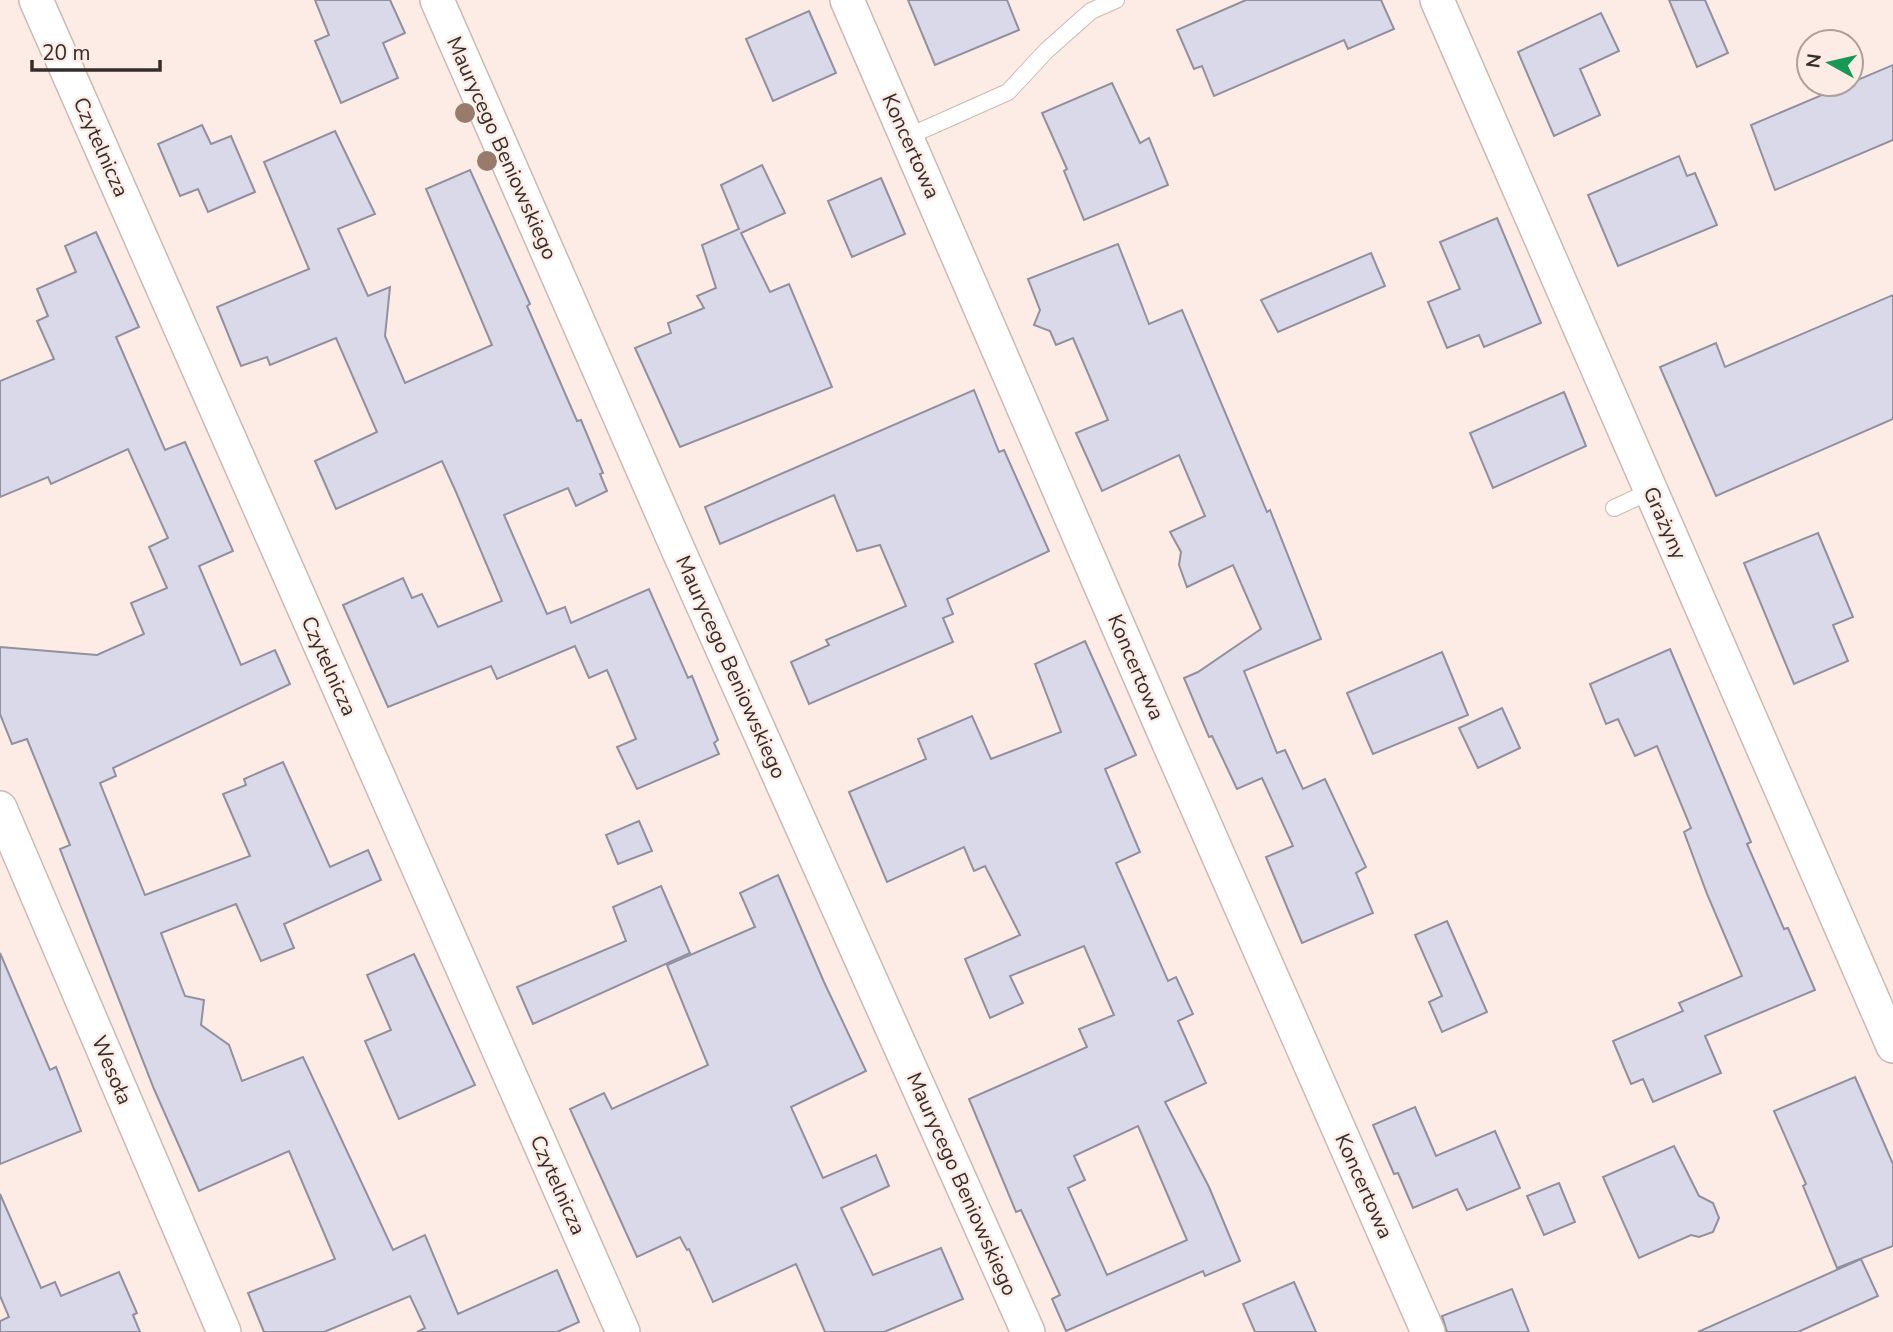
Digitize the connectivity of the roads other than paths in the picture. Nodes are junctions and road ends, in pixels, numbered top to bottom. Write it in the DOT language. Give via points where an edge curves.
graph roads {
  1 [pos="36,0"];
  2 [pos="436,0"];
  3 [pos="847,0"];
  4 [pos="1116,0"];
  5 [pos="1437,0"];
  6 [pos="907,137"];
  7 [pos="1651,491"];
  8 [pos="1614,508"];
  9 [pos="0,808"];
  10 [pos="1893,1046"];
  11 [pos="223,1332"];
  12 [pos="623,1332"];
  13 [pos="1028,1332"];
  14 [pos="1428,1332"];
  1 -- 12 [label="street, Czytelnicza"];
  2 -- 13 [label="street, Maurycego Beniowskiego"];
  3 -- 6 [label="street, Koncertowa"];
  4 -- 6 [label="lane" via="1091,11 1008,92"];
  5 -- 7 [label="street, Grażyny"];
  6 -- 14 [label="street, Koncertowa"];
  7 -- 8 [label="lane"];
  7 -- 10 [label="street, Grażyny"];
  9 -- 11 [label="street, Wesoła"];
}
